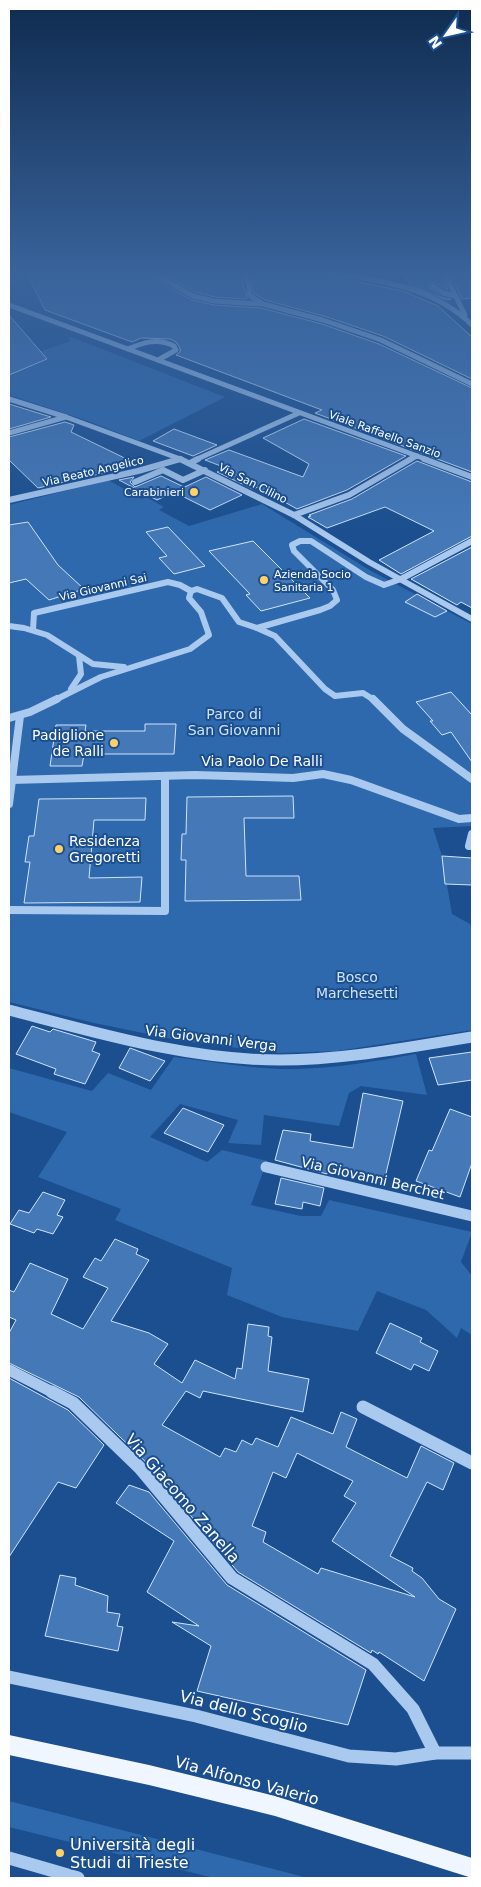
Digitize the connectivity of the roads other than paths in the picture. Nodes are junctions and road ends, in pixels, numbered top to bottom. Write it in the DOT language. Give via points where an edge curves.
graph roads {
  1 [pos="158,360"];
  2 [pos="422,360"];
  3 [pos="472,384"];
  4 [pos="9,399"];
  5 [pos="299,412"];
  6 [pos="66,417"];
  7 [pos="9,433"];
  8 [pos="417,456"];
  9 [pos="180,459"];
  10 [pos="190,463"];
  11 [pos="205,470"];
  12 [pos="472,477"];
  13 [pos="134,482"];
  14 [pos="9,500"];
  15 [pos="294,515"];
  16 [pos="472,542"];
  17 [pos="401,579"];
  18 [pos="191,591"];
  19 [pos="472,619"];
  20 [pos="9,626"];
  21 [pos="258,628"];
  22 [pos="33,630"];
  23 [pos="79,656"];
  24 [pos="139,664"];
  25 [pos="67,693"];
  26 [pos="20,716"];
  27 [pos="9,718"];
  28 [pos="165,777"];
  29 [pos="472,778"];
  30 [pos="10,782"];
  31 [pos="9,804"];
  32 [pos="472,818"];
  33 [pos="472,834"];
  34 [pos="469,846"];
  35 [pos="9,910"];
  36 [pos="9,1010"];
  37 [pos="472,1038"];
  38 [pos="266,1167"];
  39 [pos="472,1216"];
  40 [pos="9,1370"];
  41 [pos="363,1407"];
  42 [pos="472,1463"];
  43 [pos="9,1677"];
  44 [pos="9,1745"];
  45 [pos="435,1753"];
  46 [pos="472,1753"];
  47 [pos="9,1858"];
  48 [pos="472,1868"];
  49 [pos="78,1878"];
  1 -- 5 [label="street, Viale Raffaello Sanzio"];
  2 -- 3 [label="street"];
  4 -- 6 [label="street, Via San Cilino"];
  5 -- 8 [label="street, Viale Raffaello Sanzio"];
  5 -- 10 [label="street"];
  6 -- 7 [label="street"];
  6 -- 9 [label="street, Via San Cilino"];
  8 -- 12 [label="street, Viale Raffaello Sanzio"];
  8 -- 15 [label="street" via="348,494"];
  9 -- 10 [label="street, Via San Cilino"];
  9 -- 14 [label="street, Via Beato Angelico"];
  10 -- 11 [label="street, Via San Cilino"];
  11 -- 13 [label="street" via="183,480 163,470"];
  11 -- 15 [label="street, Via San Cilino"];
  15 -- 17 [label="street, Via San Cilino"];
  16 -- 17 [label="street"];
  17 -- 19 [label="street, Via San Cilino"];
  17 -- 21 [label="street" via="384,584 375,582 311,541 300,541 292,545 294,551 332,590 337,600 320,610"];
  18 -- 21 [label="street, Via Giovanni Sai" via="197,589 213,593 222,598 240,622"];
  18 -- 22 [label="street, Via Giovanni Sai" via="168,582 84,600 34,613"];
  18 -- 24 [label="street" via="189,598 200,612 209,635 190,649"];
  20 -- 22 [label="street"];
  21 -- 29 [label="street, Via Giovanni Sai" via="275,636 325,690 335,696 362,694 372,698 403,729"];
  22 -- 23 [label="street" via="66,645"];
  23 -- 24 [label="street" via="97,665 125,667"];
  23 -- 25 [label="street" via="83,671"];
  24 -- 25 [label="street"];
  25 -- 26 [label="street"];
  26 -- 27 [label="street"];
  26 -- 30 [label="street"];
  28 -- 30 [label="street, Via Paolo De Ralli"];
  28 -- 32 [label="street, Via Paolo De Ralli" via="293,778 323,774 351,780 459,820"];
  28 -- 35 [label="street" via="165,912"];
  30 -- 31 [label="street"];
  33 -- 34 [label="street"];
  36 -- 37 [label="street, Via Giovanni Verga" via="145,1045 279,1060 334,1057"];
  38 -- 39 [label="street, Via Giovanni Berchet"];
  40 -- 45 [label="street, Via Giacomo Zanella" via="73,1403 140,1468 232,1578 373,1664 413,1709"];
  41 -- 42 [label="street"];
  43 -- 45 [label="street, Via dello Scoglio" via="196,1716 349,1756 396,1759"];
  44 -- 48 [label="main road, Via Alfonso Valerio" via="276,1806"];
  45 -- 46 [label="street, Via dello Scoglio"];
  47 -- 49 [label="street"];
}
